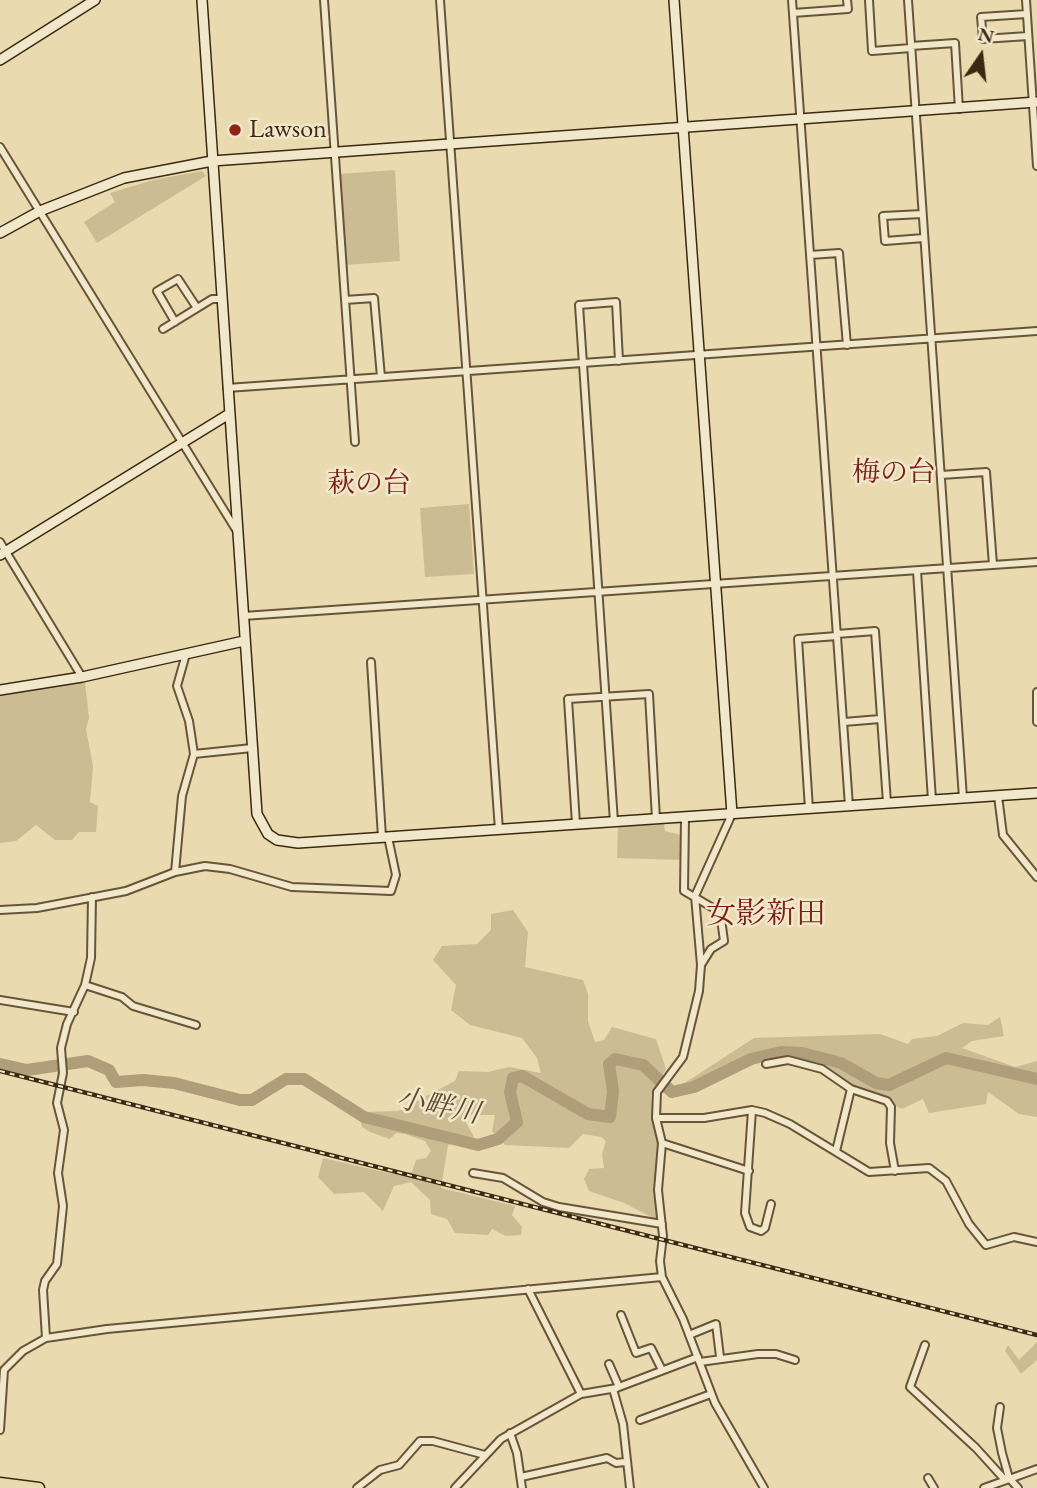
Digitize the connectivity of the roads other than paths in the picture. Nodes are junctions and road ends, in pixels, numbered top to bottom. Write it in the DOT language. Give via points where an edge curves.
graph roads {
  1 [pos="95,0"];
  2 [pos="202,0"];
  3 [pos="324,0"];
  4 [pos="440,0"];
  5 [pos="674,0"];
  6 [pos="792,0"];
  7 [pos="847,0"];
  8 [pos="869,0"];
  9 [pos="908,0"];
  10 [pos="1026,0"];
  11 [pos="793,13"];
  12 [pos="1027,14"];
  13 [pos="1028,36"];
  14 [pos="911,47"];
  15 [pos="0,60"];
  16 [pos="1035,103"];
  17 [pos="959,108"];
  18 [pos="916,111"];
  19 [pos="800,119"];
  20 [pos="683,127"];
  21 [pos="450,143"];
  22 [pos="0,148"];
  23 [pos="335,152"];
  24 [pos="212,162"];
  25 [pos="1037,166"];
  26 [pos="40,211"];
  27 [pos="922,214"];
  28 [pos="0,233"];
  29 [pos="924,238"];
  30 [pos="810,255"];
  31 [pos="221,299"];
  32 [pos="345,300"];
  33 [pos="197,308"];
  34 [pos="175,322"];
  35 [pos="163,329"];
  36 [pos="1037,331"];
  37 [pos="932,339"];
  38 [pos="847,345"];
  39 [pos="816,347"];
  40 [pos="699,356"];
  41 [pos="620,362"];
  42 [pos="583,364"];
  43 [pos="466,371"];
  44 [pos="381,377"];
  45 [pos="350,379"];
  46 [pos="227,388"];
  47 [pos="229,414"];
  48 [pos="183,442"];
  49 [pos="355,442"];
  50 [pos="941,475"];
  51 [pos="239,535"];
  52 [pos="0,542"];
  53 [pos="3,554"];
  54 [pos="1037,562"];
  55 [pos="993,565"];
  56 [pos="948,569"];
  57 [pos="917,571"];
  58 [pos="833,576"];
  59 [pos="715,584"];
  60 [pos="598,592"];
  61 [pos="482,600"];
  62 [pos="243,616"];
  63 [pos="837,635"];
  64 [pos="244,641"];
  65 [pos="186,654"];
  66 [pos="371,662"];
  67 [pos="82,677"];
  68 [pos="0,690"];
  69 [pos="1037,692"];
  70 [pos="606,697"];
  71 [pos="880,719"];
  72 [pos="844,722"];
  73 [pos="1037,722"];
  74 [pos="252,748"];
  75 [pos="194,754"];
  76 [pos="1037,793"];
  77 [pos="998,796"];
  78 [pos="963,798"];
  79 [pos="932,800"];
  80 [pos="887,803"];
  81 [pos="849,806"];
  82 [pos="809,809"];
  83 [pos="732,814"];
  84 [pos="685,817"];
  85 [pos="656,819"];
  86 [pos="614,822"];
  87 [pos="576,824"];
  88 [pos="499,830"];
  89 [pos="385,837"];
  90 [pos="175,872"];
  91 [pos="1037,877"];
  92 [pos="695,896"];
  93 [pos="92,897"];
  94 [pos="0,910"];
  95 [pos="701,965"];
  96 [pos="85,985"];
  97 [pos="0,1000"];
  98 [pos="74,1012"];
  99 [pos="196,1025"];
  100 [pos="765,1064"];
  101 [pos="851,1088"];
  102 [pos="752,1111"];
  103 [pos="656,1118"];
  104 [pos="662,1143"];
  105 [pos="836,1151"];
  106 [pos="749,1171"];
  107 [pos="895,1171"];
  108 [pos="473,1173"];
  109 [pos="771,1204"];
  110 [pos="662,1224"];
  111 [pos="1037,1242"];
  112 [pos="662,1277"];
  113 [pos="528,1289"];
  114 [pos="621,1315"];
  115 [pos="686,1334"];
  116 [pos="46,1338"];
  117 [pos="925,1345"];
  118 [pos="720,1357"];
  119 [pos="699,1360"];
  120 [pos="795,1360"];
  121 [pos="609,1364"];
  122 [pos="662,1370"];
  123 [pos="616,1388"];
  124 [pos="580,1394"];
  125 [pos="711,1394"];
  126 [pos="1000,1407"];
  127 [pos="640,1420"];
  128 [pos="0,1430"];
  129 [pos="510,1433"];
  130 [pos="485,1455"];
  131 [pos="625,1462"];
  132 [pos="1037,1469"];
  133 [pos="521,1477"];
  134 [pos="929,1478"];
  135 [pos="1007,1479"];
  136 [pos="0,1483"];
  137 [pos="39,1488"];
  138 [pos="357,1488"];
  139 [pos="455,1488"];
  140 [pos="522,1488"];
  141 [pos="630,1488"];
  142 [pos="764,1488"];
  143 [pos="934,1488"];
  144 [pos="985,1488"];
  145 [pos="1018,1488"];
  1 -- 15 [label="street"];
  2 -- 24 [label="street"];
  3 -- 23 [label="street"];
  4 -- 21 [label="street"];
  5 -- 20 [label="street"];
  6 -- 11 [label="street"];
  7 -- 11 [label="street" via="848,9"];
  8 -- 14 [label="street" via="872,51"];
  9 -- 14 [label="street"];
  10 -- 12 [label="street"];
  11 -- 19 [label="street"];
  12 -- 13 [label="street"];
  12 -- 13 [label="street" via="981,17 983,38"];
  13 -- 16 [label="street"];
  14 -- 17 [label="street" via="955,43"];
  14 -- 18 [label="street"];
  16 -- 17 [label="street"];
  16 -- 25 [label="street"];
  17 -- 18 [label="street"];
  18 -- 19 [label="street"];
  18 -- 27 [label="street"];
  19 -- 20 [label="street"];
  19 -- 30 [label="street"];
  20 -- 21 [label="street"];
  20 -- 40 [label="street"];
  21 -- 23 [label="street"];
  21 -- 43 [label="street"];
  22 -- 26 [label="street"];
  23 -- 24 [label="street"];
  23 -- 32 [label="street"];
  24 -- 26 [label="street" via="124,178"];
  24 -- 31 [label="street"];
  26 -- 28 [label="street"];
  26 -- 48 [label="street"];
  27 -- 29 [label="street"];
  27 -- 29 [label="street" via="883,216 885,241"];
  29 -- 37 [label="street"];
  30 -- 38 [label="street" via="839,253"];
  30 -- 39 [label="street"];
  31 -- 33 [label="street"];
  31 -- 46 [label="street"];
  32 -- 44 [label="street" via="374,298"];
  32 -- 45 [label="street"];
  33 -- 34 [label="street"];
  33 -- 34 [label="street" via="178,279 157,291"];
  34 -- 35 [label="street"];
  36 -- 37 [label="street"];
  37 -- 38 [label="street"];
  37 -- 50 [label="street"];
  38 -- 39 [label="street"];
  39 -- 40 [label="street"];
  39 -- 58 [label="street"];
  40 -- 41 [label="street"];
  40 -- 59 [label="street"];
  41 -- 42 [label="street"];
  41 -- 42 [label="street" via="616,302 579,305"];
  42 -- 43 [label="street"];
  42 -- 60 [label="street"];
  43 -- 44 [label="street"];
  43 -- 61 [label="street"];
  44 -- 45 [label="street"];
  45 -- 46 [label="street"];
  45 -- 49 [label="street"];
  46 -- 47 [label="street"];
  47 -- 48 [label="street"];
  47 -- 51 [label="street"];
  48 -- 51 [label="street"];
  48 -- 53 [label="street"];
  50 -- 55 [label="street" via="986,472"];
  50 -- 56 [label="street"];
  51 -- 62 [label="street"];
  52 -- 53 [label="street"];
  53 -- 67 [label="street"];
  54 -- 55 [label="street"];
  55 -- 56 [label="street"];
  56 -- 57 [label="street"];
  56 -- 78 [label="street"];
  57 -- 58 [label="street"];
  57 -- 79 [label="street"];
  58 -- 59 [label="street"];
  58 -- 63 [label="street"];
  59 -- 60 [label="street"];
  59 -- 83 [label="street"];
  60 -- 61 [label="street"];
  60 -- 70 [label="street"];
  61 -- 62 [label="street"];
  61 -- 88 [label="street"];
  62 -- 64 [label="street"];
  63 -- 71 [label="street" via="874,631"];
  63 -- 72 [label="street"];
  63 -- 82 [label="street" via="798,639"];
  64 -- 65 [label="street"];
  64 -- 74 [label="street"];
  65 -- 67 [label="street"];
  65 -- 75 [label="street" via="177,686"];
  66 -- 89 [label="street"];
  67 -- 68 [label="street"];
  69 -- 73 [label="street"];
  70 -- 85 [label="street" via="649,694"];
  70 -- 86 [label="street"];
  70 -- 87 [label="street" via="568,699"];
  71 -- 72 [label="street"];
  71 -- 80 [label="street"];
  72 -- 81 [label="street"];
  74 -- 75 [label="street"];
  74 -- 89 [label="street" via="257,814 274,838 298,843"];
  75 -- 90 [label="street" via="182,796"];
  76 -- 77 [label="street"];
  77 -- 78 [label="street"];
  77 -- 91 [label="street" via="1003,835"];
  78 -- 79 [label="street"];
  79 -- 80 [label="street"];
  80 -- 81 [label="street"];
  81 -- 82 [label="street"];
  82 -- 83 [label="street"];
  83 -- 84 [label="street"];
  83 -- 92 [label="street"];
  84 -- 85 [label="street"];
  84 -- 92 [label="street" via="684,891"];
  85 -- 86 [label="street"];
  86 -- 87 [label="street"];
  87 -- 88 [label="street"];
  88 -- 89 [label="street"];
  89 -- 90 [label="street" via="396,883 386,892 292,887 216,866"];
  90 -- 93 [label="street" via="126,891"];
  92 -- 95 [label="street"];
  92 -- 95 [label="street" via="720,912 724,941 711,949"];
  93 -- 94 [label="street"];
  93 -- 96 [label="street" via="91,958"];
  95 -- 103 [label="street" via="683,1057 657,1091"];
  96 -- 98 [label="street"];
  96 -- 99 [label="street"];
  97 -- 98 [label="street"];
  98 -- 116 [label="street" via="63,1034 57,1103 64,1130 58,1173 63,1206 57,1264 43,1290"];
  100 -- 101 [label="street" via="788,1060 822,1069"];
  101 -- 105 [label="street"];
  101 -- 107 [label="street" via="887,1101 891,1107"];
  102 -- 103 [label="street" via="705,1118"];
  102 -- 105 [label="street" via="790,1124"];
  102 -- 106 [label="street"];
  103 -- 104 [label="street"];
  104 -- 106 [label="street"];
  104 -- 110 [label="street" via="658,1190"];
  105 -- 107 [label="street" via="869,1172"];
  106 -- 109 [label="street" via="745,1213 751,1227 765,1228"];
  107 -- 111 [label="street" via="921,1166 936,1172 986,1245 1014,1237"];
  108 -- 110 [label="street" via="503,1178 559,1207"];
  110 -- 112 [label="street"];
  112 -- 113 [label="street"];
  112 -- 115 [label="street"];
  113 -- 116 [label="street"];
  113 -- 124 [label="street"];
  114 -- 122 [label="street" via="636,1353 651,1348"];
  115 -- 118 [label="street" via="716,1324"];
  115 -- 119 [label="street"];
  116 -- 128 [label="street" via="23,1351 4,1370"];
  117 -- 135 [label="street" via="909,1387"];
  118 -- 119 [label="street"];
  118 -- 120 [label="street" via="776,1354"];
  119 -- 122 [label="street"];
  119 -- 125 [label="street"];
  121 -- 123 [label="street"];
  122 -- 123 [label="street"];
  123 -- 124 [label="street"];
  123 -- 131 [label="street"];
  124 -- 129 [label="street"];
  125 -- 127 [label="street"];
  125 -- 142 [label="street"];
  126 -- 135 [label="street" via="997,1428"];
  129 -- 130 [label="street"];
  129 -- 133 [label="street"];
  130 -- 138 [label="street" via="420,1441 399,1465 380,1471"];
  130 -- 139 [label="street"];
  131 -- 133 [label="street" via="607,1458"];
  131 -- 141 [label="street"];
  132 -- 135 [label="street"];
  133 -- 140 [label="street"];
  134 -- 143 [label="street"];
  135 -- 144 [label="street"];
  135 -- 145 [label="street"];
  136 -- 137 [label="main road"];
}
